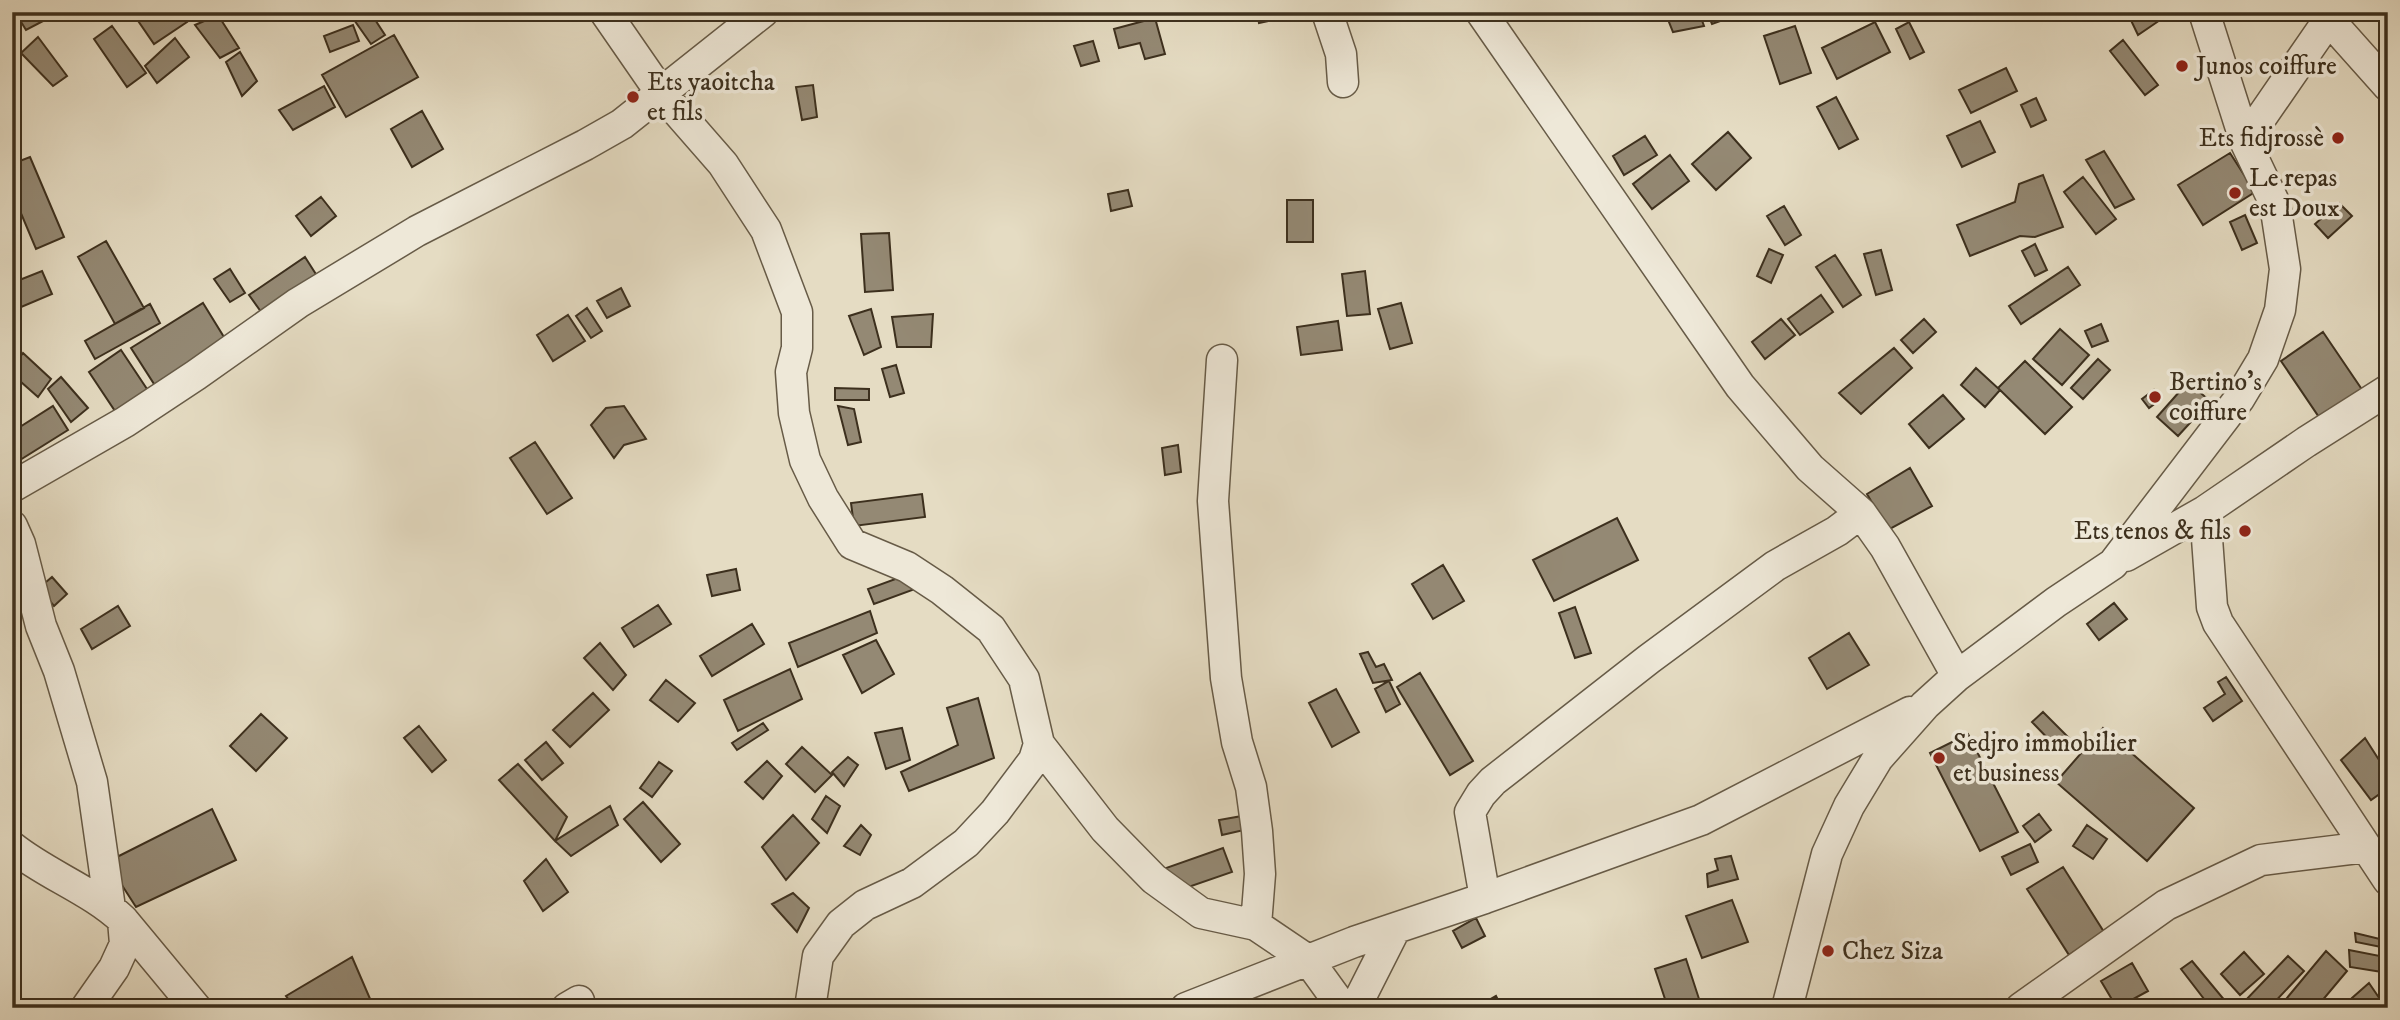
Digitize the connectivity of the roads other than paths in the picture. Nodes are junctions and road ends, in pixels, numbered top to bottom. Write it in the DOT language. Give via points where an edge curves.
graph roads {
  1 [pos="605,12"];
  2 [pos="763,12"];
  3 [pos="1327,12"];
  4 [pos="1481,12"];
  5 [pos="2204,12"];
  6 [pos="2328,15"];
  7 [pos="1343,82"];
  8 [pos="2388,86"];
  9 [pos="661,93"];
  10 [pos="2245,141"];
  11 [pos="1222,360"];
  12 [pos="2388,390"];
  13 [pos="12,487"];
  14 [pos="2205,511"];
  15 [pos="1861,513"];
  16 [pos="12,526"];
  17 [pos="2113,564"];
  18 [pos="1957,676"];
  19 [pos="1925,705"];
  20 [pos="1039,744"];
  21 [pos="12,847"];
  22 [pos="2367,847"];
  23 [pos="2388,880"];
  24 [pos="1485,898"];
  25 [pos="117,914"];
  26 [pos="1256,925"];
  27 [pos="1395,929"];
  28 [pos="1309,961"];
  29 [pos="86,1008"];
  30 [pos="196,1008"];
  31 [pos="810,1008"];
  32 [pos="1186,1008"];
  33 [pos="1343,1008"];
  34 [pos="1355,1008"];
  35 [pos="1787,1008"];
  36 [pos="2021,1008"];
  1 -- 9 [label="street"];
  2 -- 9 [label="street"];
  3 -- 7 [label="street" via="1341,54"];
  4 -- 15 [label="street" via="1740,386 1810,468"];
  5 -- 10 [label="street"];
  6 -- 8 [label="street"];
  6 -- 10 [label="street"];
  9 -- 13 [label="street" via="622,124 417,231 298,303 135,416"];
  9 -- 20 [label="street" via="723,164 766,230 797,312 797,348 791,372 794,413 805,460 823,498 852,544 907,568 991,629 1024,679"];
  10 -- 17 [label="street" via="2275,204 2285,269 2280,310 2263,359 2239,398"];
  11 -- 26 [label="street" via="1213,500 1226,678 1257,831"];
  12 -- 14 [label="street"];
  14 -- 17 [label="street"];
  14 -- 22 [label="street" via="2212,607 2218,623"];
  15 -- 18 [label="street"];
  15 -- 24 [label="street" via="1775,566 1493,781 1470,812"];
  16 -- 25 [label="street" via="92,782"];
  17 -- 18 [label="street"];
  18 -- 19 [label="street"];
  19 -- 24 [label="street" via="1701,820"];
  19 -- 35 [label="street" via="1878,758 1827,854"];
  20 -- 26 [label="street" via="1105,829 1154,879 1201,914"];
  20 -- 31 [label="street" via="1034,760 966,843 912,883 865,905 841,924 818,956"];
  21 -- 25 [label="street"];
  22 -- 23 [label="street"];
  22 -- 36 [label="street" via="2250,865 2166,905"];
  24 -- 27 [label="street"];
  25 -- 29 [label="street" via="125,944"];
  25 -- 30 [label="street"];
  26 -- 28 [label="street"];
  27 -- 28 [label="street"];
  27 -- 34 [label="street"];
  28 -- 32 [label="street"];
  28 -- 33 [label="street"];
}
